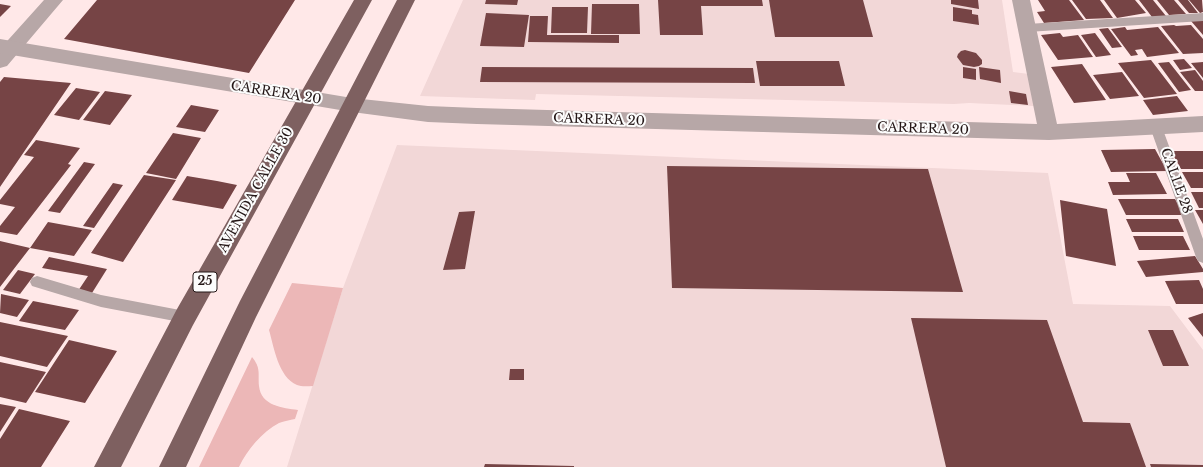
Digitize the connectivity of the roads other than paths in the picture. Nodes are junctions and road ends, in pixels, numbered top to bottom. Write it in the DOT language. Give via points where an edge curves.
graph roads {
  1 [pos="54,0"];
  2 [pos="363,0"];
  3 [pos="406,0"];
  4 [pos="1021,0"];
  5 [pos="1203,17"];
  6 [pos="1027,28"];
  7 [pos="3,52"];
  8 [pos="307,98"];
  9 [pos="352,105"];
  10 [pos="1203,124"];
  11 [pos="1156,127"];
  12 [pos="1049,132"];
  13 [pos="1203,257"];
  14 [pos="37,282"];
  15 [pos="185,317"];
  16 [pos="107,467"];
  17 [pos="172,467"];
  1 -- 7 [label="street"];
  2 -- 8 [label="highway, AVENIDA CALLE 30 / 25"];
  3 -- 9 [label="highway"];
  4 -- 6 [label="street"];
  5 -- 6 [label="lane"];
  6 -- 12 [label="street"];
  7 -- 8 [label="street, CARRERA 20"];
  8 -- 9 [label="street, CARRERA 20"];
  8 -- 15 [label="highway, AVENIDA CALLE 30 / 25"];
  9 -- 12 [label="street, CARRERA 20" via="428,114 477,116"];
  9 -- 17 [label="highway" via="248,309"];
  10 -- 11 [label="street, CARRERA 20"];
  11 -- 12 [label="street, CARRERA 20"];
  11 -- 13 [label="lane, CALLE 28"];
  14 -- 15 [label="lane" via="101,300"];
  15 -- 16 [label="highway, AVENIDA CALLE 30 / 25"];
}
